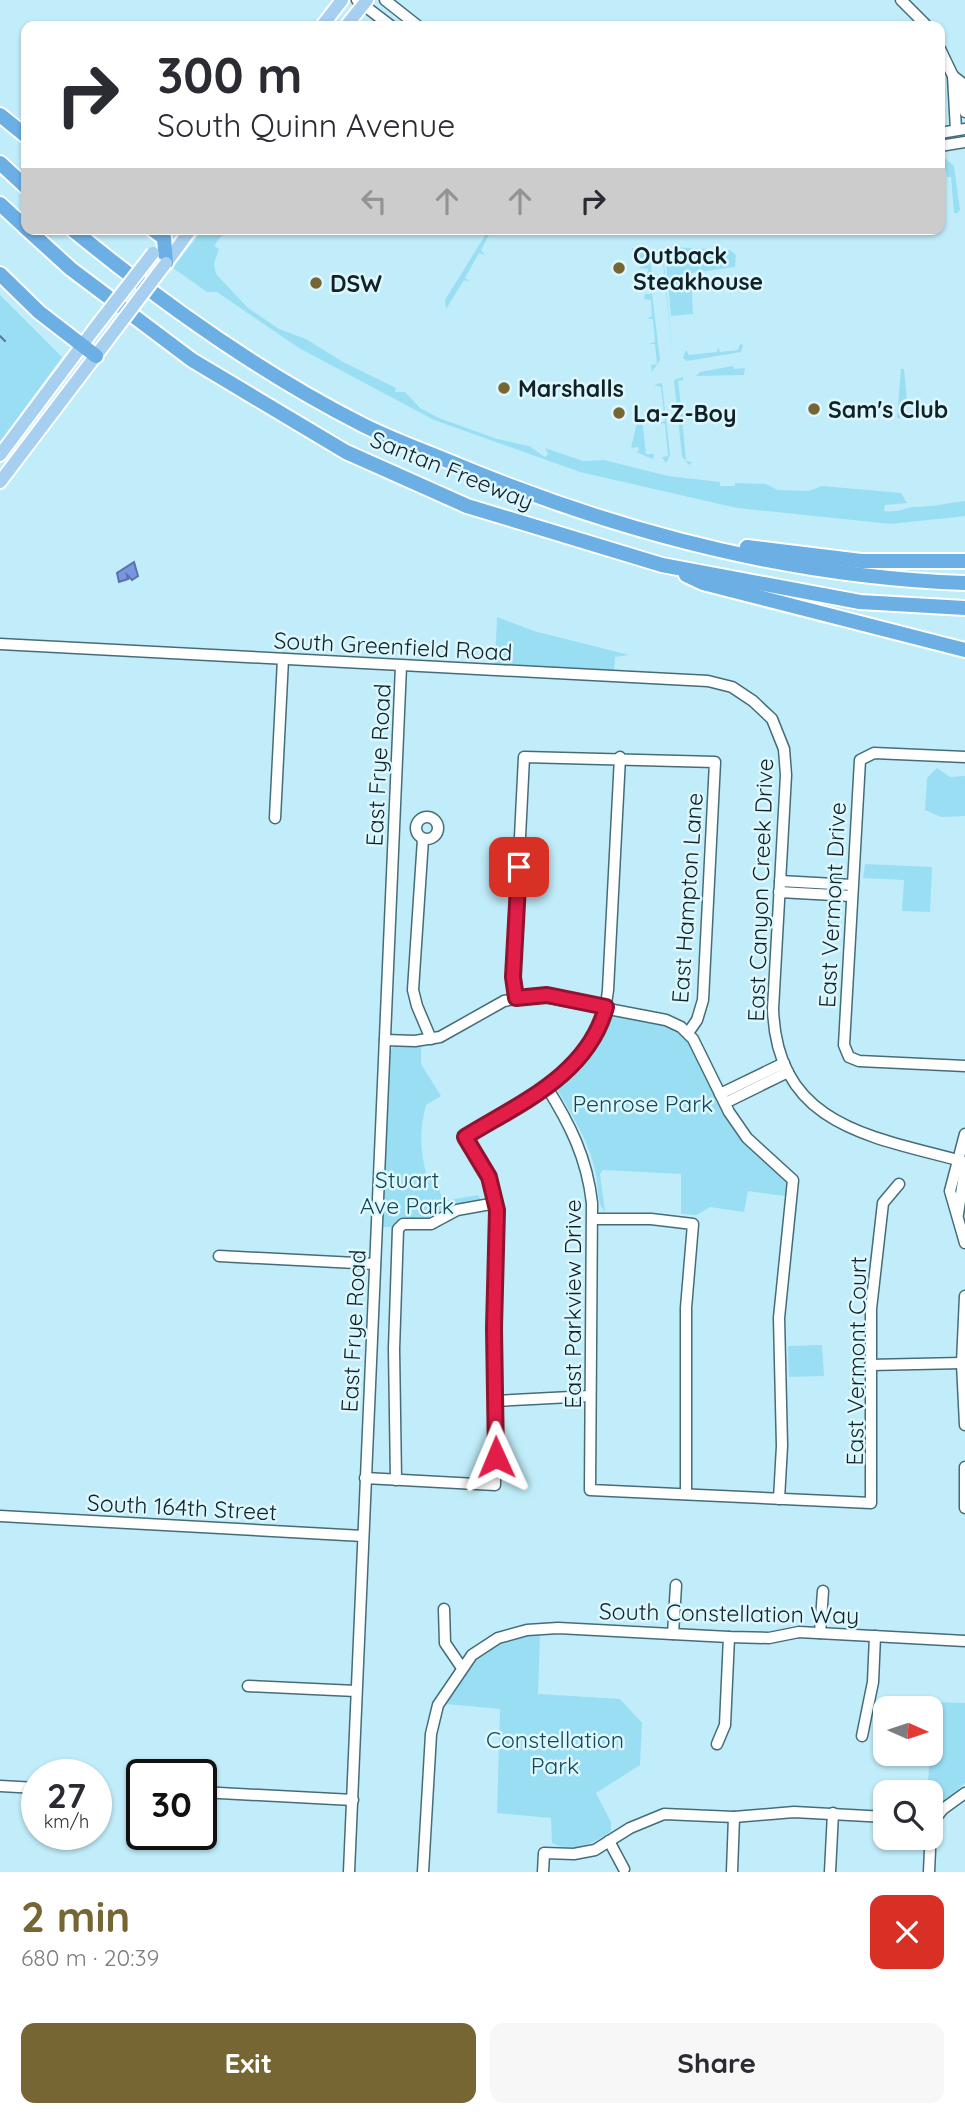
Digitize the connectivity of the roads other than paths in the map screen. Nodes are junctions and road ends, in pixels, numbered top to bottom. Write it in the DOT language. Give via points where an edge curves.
graph roads {
  1 [pos="342,0"];
  2 [pos="385,0"];
  3 [pos="901,0"];
  4 [pos="363,2"];
  5 [pos="326,21"];
  6 [pos="350,21"];
  7 [pos="385,21"];
  8 [pos="412,21"];
  9 [pos="922,21"];
  10 [pos="945,59"];
  11 [pos="953,76"];
  12 [pos="965,112"];
  13 [pos="0,115"];
  14 [pos="960,130"];
  15 [pos="21,132"];
  16 [pos="965,142"];
  17 [pos="945,145"];
  18 [pos="0,163"];
  19 [pos="21,182"];
  20 [pos="0,204"];
  21 [pos="21,223"];
  22 [pos="34,235"];
  23 [pos="80,235"];
  24 [pos="161,235"];
  25 [pos="162,235"];
  26 [pos="187,235"];
  27 [pos="166,263"];
  28 [pos="0,274"];
  29 [pos="82,345"];
  30 [pos="96,356"];
  31 [pos="0,455"];
  32 [pos="0,482"];
  33 [pos="637,528"];
  34 [pos="965,561"];
  35 [pos="662,565"];
  36 [pos="965,583"];
  37 [pos="965,608"];
  38 [pos="0,644"];
  39 [pos="965,650"];
  40 [pos="283,659"];
  41 [pos="401,666"];
  42 [pos="772,719"];
  43 [pos="620,757"];
  44 [pos="965,757"];
  45 [pos="275,818"];
  46 [pos="423,839"];
  47 [pos="780,887"];
  48 [pos="852,891"];
  49 [pos="516,998"];
  50 [pos="606,1007"];
  51 [pos="688,1033"];
  52 [pos="432,1039"];
  53 [pos="385,1040"];
  54 [pos="965,1066"];
  55 [pos="786,1067"];
  56 [pos="546,1086"];
  57 [pos="723,1098"];
  58 [pos="965,1134"];
  59 [pos="962,1163"];
  60 [pos="899,1184"];
  61 [pos="496,1203"];
  62 [pos="593,1219"];
  63 [pos="965,1243"];
  64 [pos="219,1256"];
  65 [pos="375,1264"];
  66 [pos="965,1296"];
  67 [pos="962,1363"];
  68 [pos="870,1365"];
  69 [pos="590,1396"];
  70 [pos="495,1401"];
  71 [pos="965,1425"];
  72 [pos="965,1467"];
  73 [pos="365,1478"];
  74 [pos="396,1480"];
  75 [pos="686,1494"];
  76 [pos="779,1499"];
  77 [pos="964,1508"];
  78 [pos="0,1516"];
  79 [pos="363,1536"];
  80 [pos="676,1585"];
  81 [pos="823,1591"];
  82 [pos="444,1609"];
  83 [pos="820,1633"];
  84 [pos="673,1634"];
  85 [pos="875,1636"];
  86 [pos="729,1637"];
  87 [pos="965,1641"];
  88 [pos="462,1668"];
  89 [pos="248,1686"];
  90 [pos="356,1691"];
  91 [pos="862,1736"];
  92 [pos="717,1744"];
  93 [pos="0,1786"];
  94 [pos="21,1787"];
  95 [pos="965,1793"];
  96 [pos="217,1794"];
  97 [pos="353,1800"];
  98 [pos="943,1809"];
  99 [pos="833,1813"];
  100 [pos="873,1816"];
  101 [pos="734,1817"];
  102 [pos="609,1840"];
  103 [pos="930,1850"];
  104 [pos="624,1869"];
  105 [pos="349,1872"];
  106 [pos="423,1872"];
  107 [pos="543,1872"];
  108 [pos="732,1872"];
  109 [pos="830,1872"];
  110 [pos="929,1872"];
  1 -- 5 [label="main road"];
  2 -- 8 [label="street"];
  3 -- 9 [label="street"];
  4 -- 6 [label="main road"];
  4 -- 7 [label="street"];
  10 -- 11 [label="street"];
  11 -- 12 [label="street" via="962,83"];
  11 -- 14 [label="street"];
  13 -- 15 [label="highway"];
  16 -- 17 [label="street"];
  18 -- 19 [label="highway"];
  20 -- 21 [label="highway, Santan Freeway"];
  22 -- 35 [label="highway, Santan Freeway" via="71,269 192,360 346,452 467,506"];
  23 -- 33 [label="highway, Santan Freeway" via="165,303 262,368 362,425 525,492"];
  24 -- 29 [label="main road, bridge" via="153,253"];
  25 -- 27 [label="highway"];
  26 -- 27 [label="main road"];
  27 -- 30 [label="main road, bridge"];
  28 -- 29 [label="highway"];
  29 -- 30 [label="highway"];
  29 -- 31 [label="main road"];
  30 -- 32 [label="main road"];
  33 -- 34 [label="highway" via="821,557"];
  33 -- 36 [label="highway, Santan Freeway" via="789,565 897,581"];
  35 -- 37 [label="highway, Santan Freeway" via="860,602"];
  35 -- 39 [label="highway" via="702,583"];
  38 -- 40 [label="street, South Greenfield Road"];
  40 -- 41 [label="street, South Greenfield Road"];
  40 -- 45 [label="street"];
  41 -- 42 [label="street, South Greenfield Road" via="708,681 740,692"];
  41 -- 53 [label="street, East Frye Road"];
  42 -- 47 [label="street, East Canyon Creek Drive" via="786,762"];
  43 -- 49 [label="street" via="524,757 513,977"];
  43 -- 50 [label="street"];
  43 -- 51 [label="street, East Hampton Lane" via="715,762 703,1000"];
  44 -- 48 [label="street, East Vermont Drive" via="865,755 858,767"];
  46 -- 52 [label="street" via="413,990"];
  47 -- 48 [label="street"];
  47 -- 55 [label="street, East Canyon Creek Drive" via="773,1009 775,1038"];
  48 -- 54 [label="street, East Vermont Drive" via="844,1045 849,1057"];
  49 -- 50 [label="street" via="547,995"];
  49 -- 52 [label="street"];
  50 -- 51 [label="street" via="666,1020"];
  50 -- 56 [label="street" via="587,1050 569,1071"];
  51 -- 57 [label="street"];
  52 -- 53 [label="street"];
  53 -- 65 [label="street, East Frye Road"];
  55 -- 57 [label="street"];
  55 -- 59 [label="street, East Canyon Creek Drive" via="815,1107 847,1128"];
  56 -- 61 [label="street" via="465,1137 489,1177"];
  56 -- 62 [label="street, East Parkview Drive" via="582,1155"];
  57 -- 76 [label="street" via="757,1150 793,1180 779,1318"];
  58 -- 59 [label="street"];
  59 -- 63 [label="street" via="950,1191"];
  60 -- 68 [label="street, East Vermont Court" via="883,1203"];
  61 -- 70 [label="street"];
  61 -- 74 [label="street" via="457,1210 431,1224 399,1227 394,1349"];
  62 -- 69 [label="street, East Parkview Drive"];
  62 -- 75 [label="street" via="693,1224 686,1308"];
  64 -- 65 [label="street"];
  65 -- 73 [label="street, East Frye Road"];
  66 -- 67 [label="street"];
  67 -- 68 [label="street"];
  67 -- 71 [label="street"];
  68 -- 76 [label="street, East Vermont Court" via="871,1503"];
  69 -- 70 [label="street"];
  69 -- 75 [label="street, East Parkview Drive" via="590,1490"];
  70 -- 74 [label="street" via="495,1485"];
  72 -- 77 [label="street"];
  73 -- 74 [label="street"];
  73 -- 79 [label="street, East Frye Road"];
  75 -- 76 [label="street"];
  78 -- 79 [label="street, South 164th Street"];
  79 -- 90 [label="street, East Frye Road"];
  80 -- 84 [label="street"];
  81 -- 83 [label="street"];
  82 -- 88 [label="street" via="445,1643"];
  83 -- 85 [label="street, South Constellation Way"];
  83 -- 86 [label="street, South Constellation Way"];
  84 -- 86 [label="street, South Constellation Way"];
  84 -- 88 [label="street, South Constellation Way" via="527,1630 499,1638 472,1655"];
  85 -- 87 [label="street, South Constellation Way"];
  85 -- 91 [label="street" via="873,1682"];
  86 -- 92 [label="street" via="725,1725"];
  88 -- 106 [label="street, South Constellation Way" via="438,1705 431,1734"];
  89 -- 90 [label="street"];
  90 -- 97 [label="street, East Frye Road"];
  93 -- 94 [label="street"];
  95 -- 98 [label="street"];
  96 -- 97 [label="street"];
  97 -- 105 [label="street, East Frye Road"];
  99 -- 100 [label="street"];
  99 -- 101 [label="street"];
  99 -- 109 [label="street"];
  101 -- 102 [label="street" via="664,1814"];
  101 -- 108 [label="street"];
  102 -- 104 [label="street"];
  102 -- 107 [label="street" via="595,1850 544,1853"];
  103 -- 110 [label="street"];
}
